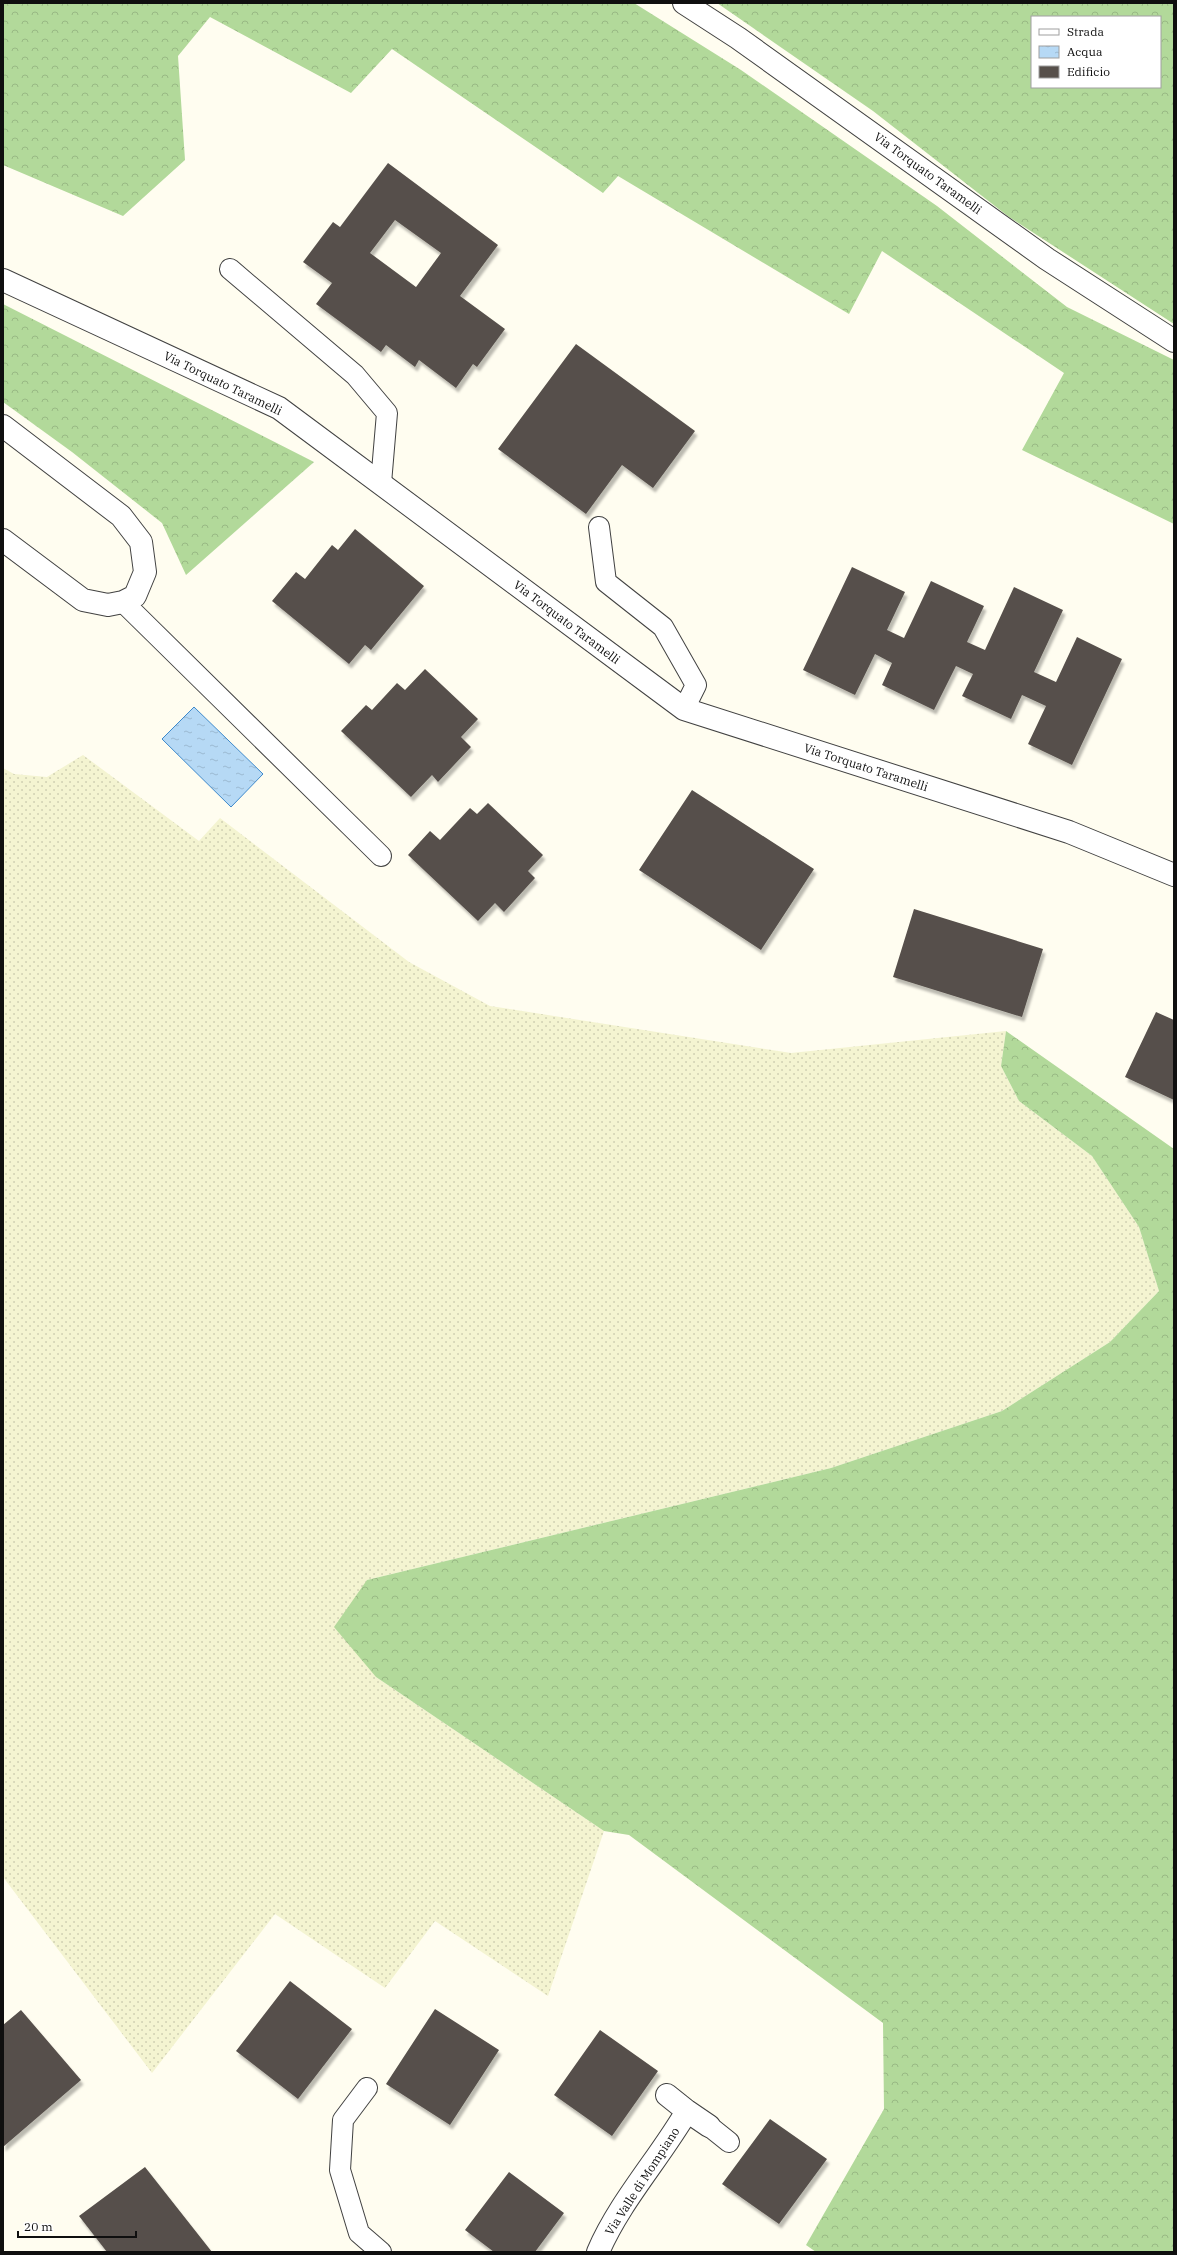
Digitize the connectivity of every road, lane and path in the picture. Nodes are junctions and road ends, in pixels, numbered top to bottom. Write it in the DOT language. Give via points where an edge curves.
graph roads {
  1 [pos="684,3"];
  2 [pos="230,269"];
  3 [pos="3,280"];
  4 [pos="1174,340"];
  5 [pos="3,426"];
  6 [pos="381,483"];
  7 [pos="599,527"];
  8 [pos="3,540"];
  9 [pos="123,602"];
  10 [pos="684,709"];
  11 [pos="381,856"];
  12 [pos="1174,875"];
  13 [pos="367,2088"];
  14 [pos="663,2093"];
  15 [pos="687,2111"];
  16 [pos="709,2126"];
  17 [pos="729,2142"];
  18 [pos="381,2252"];
  19 [pos="598,2252"];
  1 -- 4 [label="street, Via Torquato Taramelli" via="738,38 1048,259"];
  2 -- 6 [label="lane" via="355,375 387,413"];
  3 -- 6 [label="street, Via Torquato Taramelli" via="279,408"];
  5 -- 9 [label="street" via="121,516 141,542 145,572 135,596"];
  6 -- 10 [label="street, Via Torquato Taramelli"];
  7 -- 10 [label="lane" via="606,582 663,627 696,685"];
  8 -- 9 [label="street" via="83,600 108,605"];
  9 -- 11 [label="lane"];
  10 -- 12 [label="street, Via Torquato Taramelli" via="1069,832"];
  13 -- 18 [label="lane" via="343,2120 340,2170 359,2233"];
  14 -- 15 [label="street"];
  15 -- 16 [label="street"];
  15 -- 19 [label="street, Via Valle di Mompiano" via="670,2140 608,2229"];
  16 -- 17 [label="lane"];
}
